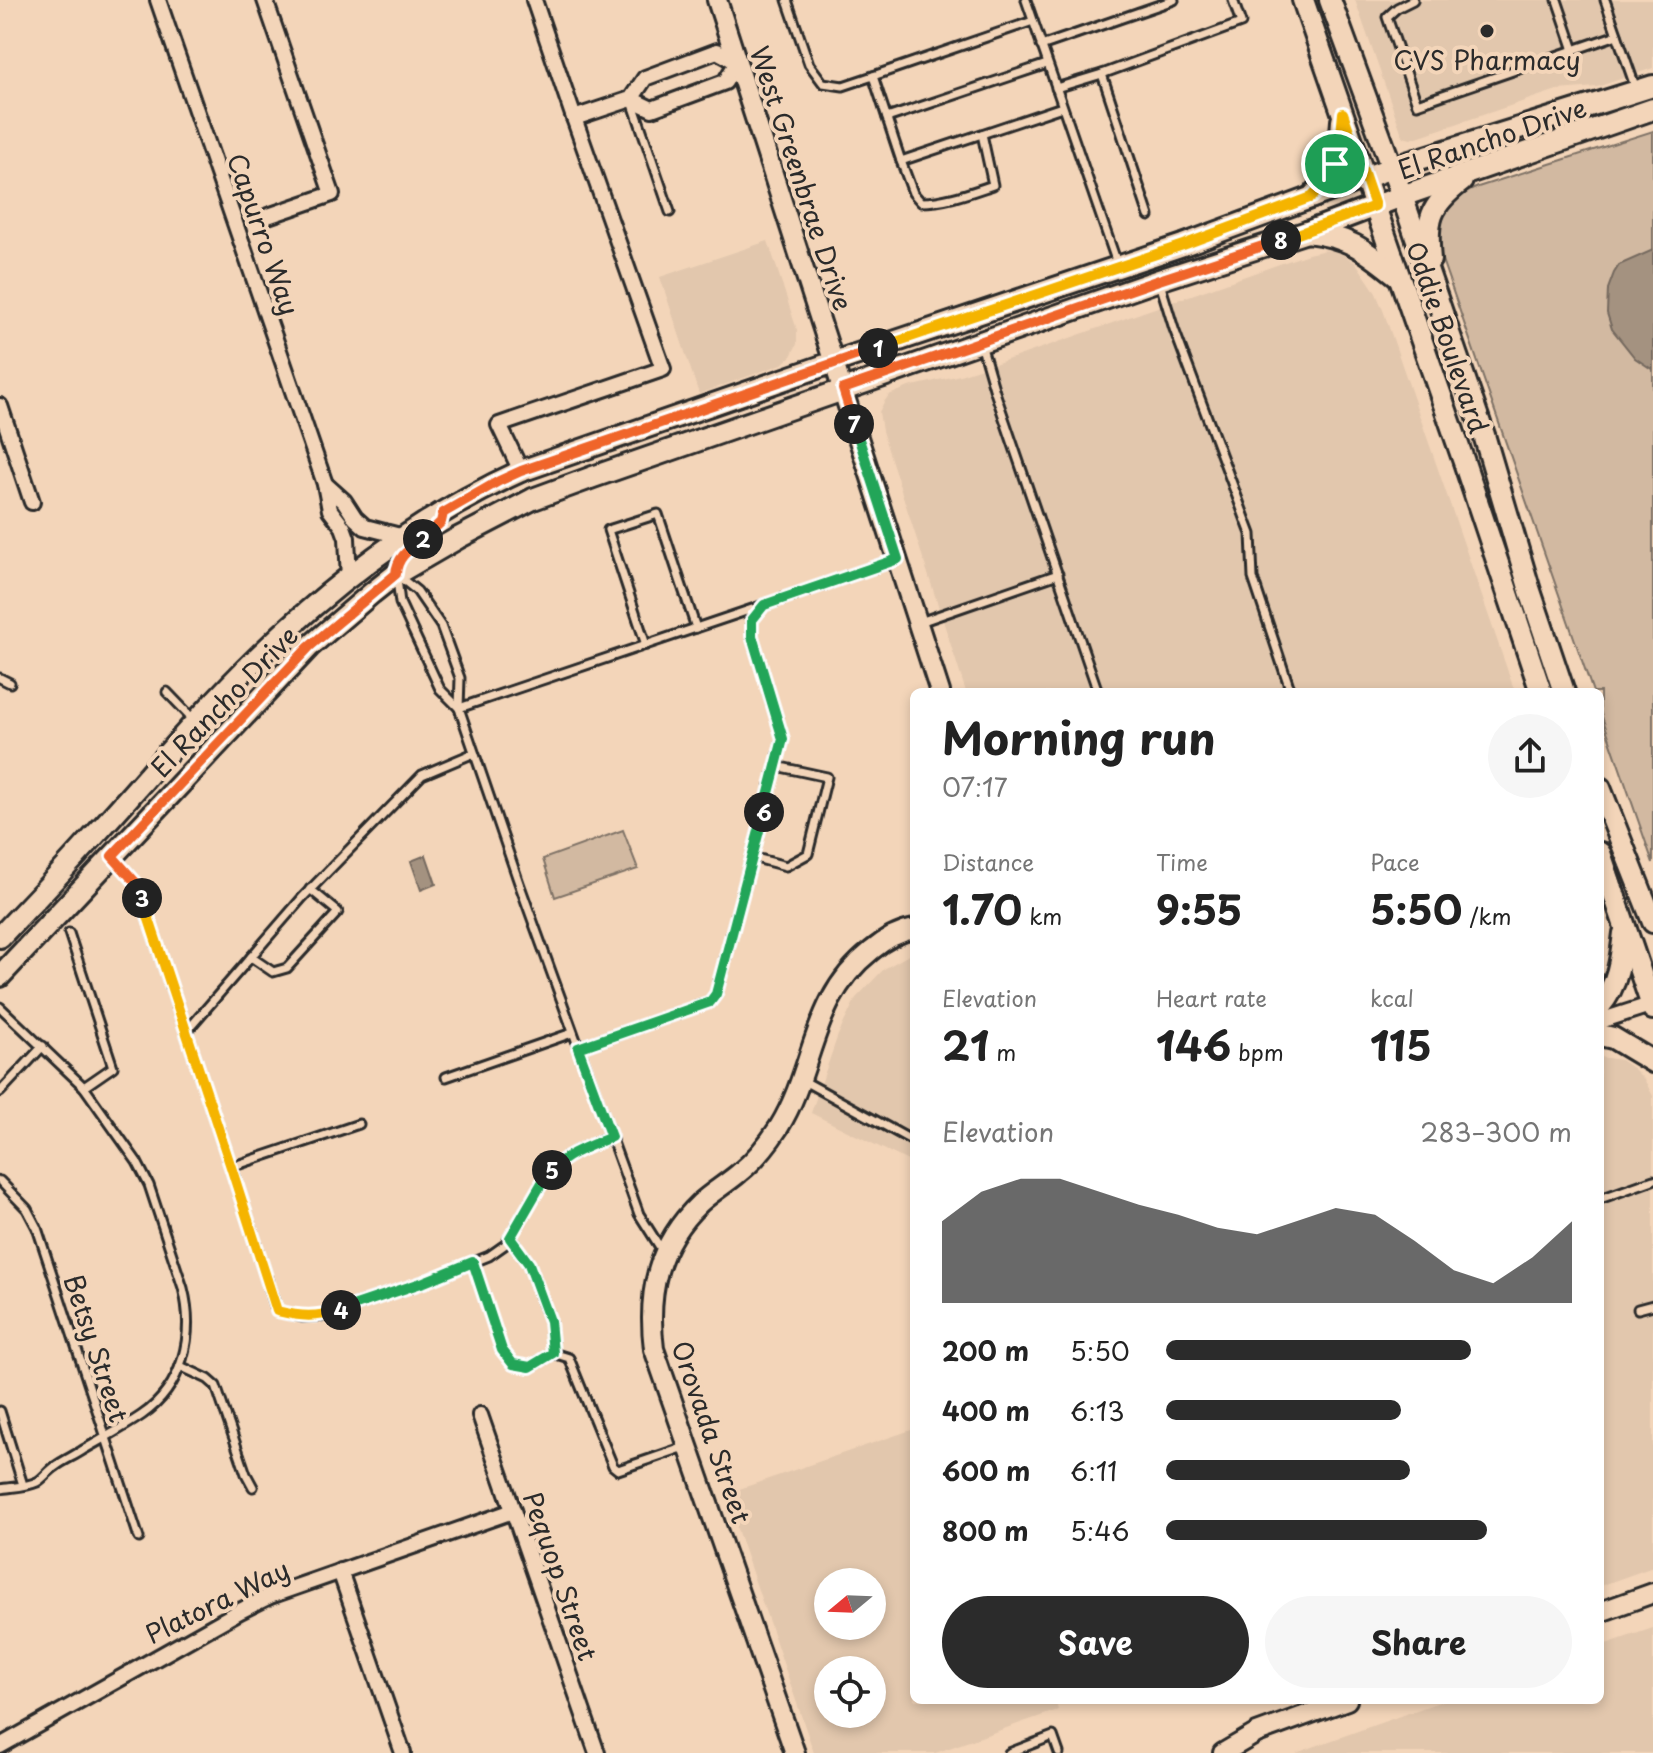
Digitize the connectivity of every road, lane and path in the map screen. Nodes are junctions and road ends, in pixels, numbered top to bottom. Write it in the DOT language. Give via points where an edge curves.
graph roads {
  1 [pos="158,0"];
  2 [pos="265,0"];
  3 [pos="534,0"];
  4 [pos="717,0"];
  5 [pos="787,0"];
  6 [pos="1026,0"];
  7 [pos="1174,0"];
  8 [pos="1233,0"];
  9 [pos="1303,0"];
  10 [pos="1330,0"];
  11 [pos="1413,0"];
  12 [pos="1557,0"];
  13 [pos="1605,0"];
  14 [pos="1033,21"];
  15 [pos="1617,35"];
  16 [pos="1041,46"];
  17 [pos="1574,50"];
  18 [pos="737,62"];
  19 [pos="1047,64"];
  20 [pos="1102,74"];
  21 [pos="873,76"];
  22 [pos="1056,88"];
  23 [pos="1645,88"];
  24 [pos="631,99"];
  25 [pos="1062,107"];
  26 [pos="1650,110"];
  27 [pos="1343,113"];
  28 [pos="574,118"];
  29 [pos="887,118"];
  30 [pos="982,134"];
  31 [pos="901,161"];
  32 [pos="1391,168"];
  33 [pos="1471,174"];
  34 [pos="1365,177"];
  35 [pos="1402,196"];
  36 [pos="1312,197"];
  37 [pos="1375,206"];
  38 [pos="670,212"];
  39 [pos="268,216"];
  40 [pos="1149,216"];
  41 [pos="1307,232"];
  42 [pos="1118,266"];
  43 [pos="1400,278"];
  44 [pos="1159,280"];
  45 [pos="1433,288"];
  46 [pos="980,342"];
  47 [pos="834,362"];
  48 [pos="843,389"];
  49 [pos="0,406"];
  50 [pos="521,471"];
  51 [pos="325,484"];
  52 [pos="32,502"];
  53 [pos="443,513"];
  54 [pos="404,537"];
  55 [pos="898,559"];
  56 [pos="396,574"];
  57 [pos="1058,574"];
  58 [pos="349,579"];
  59 [pos="764,605"];
  60 [pos="918,623"];
  61 [pos="696,628"];
  62 [pos="646,645"];
  63 [pos="0,678"];
  64 [pos="10,683"];
  65 [pos="939,688"];
  66 [pos="1097,688"];
  67 [pos="1290,688"];
  68 [pos="1540,688"];
  69 [pos="1563,688"];
  70 [pos="167,692"];
  71 [pos="459,708"];
  72 [pos="196,722"];
  73 [pos="474,753"];
  74 [pos="776,766"];
  75 [pos="1604,798"];
  76 [pos="112,856"];
  77 [pos="752,857"];
  78 [pos="1604,865"];
  79 [pos="310,889"];
  80 [pos="1653,922"];
  81 [pos="1625,925"];
  82 [pos="910,930"];
  83 [pos="69,933"];
  84 [pos="0,937"];
  85 [pos="251,957"];
  86 [pos="0,976"];
  87 [pos="1604,1000"];
  88 [pos="1652,1006"];
  89 [pos="0,1007"];
  90 [pos="1604,1020"];
  91 [pos="186,1032"];
  92 [pos="572,1033"];
  93 [pos="1604,1036"];
  94 [pos="43,1046"];
  95 [pos="578,1048"];
  96 [pos="1653,1062"];
  97 [pos="446,1077"];
  98 [pos="800,1079"];
  99 [pos="84,1087"];
  100 [pos="0,1092"];
  101 [pos="359,1124"];
  102 [pos="611,1137"];
  103 [pos="910,1139"];
  104 [pos="231,1167"];
  105 [pos="1653,1180"];
  106 [pos="0,1181"];
  107 [pos="1604,1198"];
  108 [pos="510,1238"];
  109 [pos="664,1254"];
  110 [pos="473,1262"];
  111 [pos="1653,1305"];
  112 [pos="1638,1309"];
  113 [pos="553,1353"];
  114 [pos="180,1366"];
  115 [pos="0,1411"];
  116 [pos="480,1415"];
  117 [pos="105,1437"];
  118 [pos="688,1446"];
  119 [pos="23,1485"];
  120 [pos="253,1487"];
  121 [pos="0,1489"];
  122 [pos="513,1511"];
  123 [pos="139,1538"];
  124 [pos="340,1571"];
  125 [pos="1653,1593"];
  126 [pos="1604,1611"];
  127 [pos="1336,1704"];
  128 [pos="0,1746"];
  129 [pos="397,1751"];
  130 [pos="597,1753"];
  131 [pos="795,1753"];
  132 [pos="1009,1753"];
  133 [pos="1059,1753"];
  134 [pos="1223,1753"];
  1 -- 51 [label="street, Capurro Way"];
  2 -- 39 [label="street" via="332,194"];
  3 -- 28 [label="street"];
  4 -- 18 [label="street, West Greenbrae Drive"];
  5 -- 21 [label="lane" via="809,64 823,83 843,86"];
  6 -- 14 [label="lane"];
  7 -- 16 [label="lane"];
  8 -- 20 [label="lane" via="1241,23"];
  9 -- 27 [label="main road, Oddie Boulevard"];
  10 -- 32 [label="main road, Oddie Boulevard"];
  11 -- 17 [label="lane" via="1387,17 1417,104"];
  12 -- 17 [label="lane"];
  13 -- 15 [label="lane"];
  14 -- 16 [label="lane"];
  14 -- 21 [label="lane"];
  15 -- 17 [label="lane"];
  15 -- 23 [label="lane"];
  16 -- 19 [label="lane"];
  18 -- 24 [label="street" via="725,82 652,109"];
  18 -- 24 [label="street" via="717,51 645,78"];
  18 -- 47 [label="street, West Greenbrae Drive"];
  19 -- 22 [label="lane"];
  19 -- 29 [label="lane"];
  20 -- 22 [label="lane"];
  20 -- 40 [label="lane"];
  21 -- 29 [label="lane"];
  22 -- 25 [label="lane"];
  23 -- 26 [label="main road"];
  23 -- 32 [label="main road, El Rancho Drive"];
  24 -- 28 [label="street"];
  24 -- 38 [label="lane"];
  25 -- 30 [label="lane"];
  25 -- 42 [label="lane"];
  26 -- 33 [label="main road, El Rancho Drive"];
  27 -- 34 [label="main road, Oddie Boulevard"];
  27 -- 36 [label="main road" via="1339,156"];
  28 -- 50 [label="street" via="663,369 499,425"];
  29 -- 31 [label="lane"];
  30 -- 31 [label="lane"];
  30 -- 31 [label="lane" via="993,185 921,202"];
  32 -- 34 [label="main road, El Rancho Drive"];
  32 -- 35 [label="main road, Oddie Boulevard"];
  33 -- 35 [label="main road, El Rancho Drive"];
  33 -- 45 [label="main road" via="1438,202 1430,216"];
  34 -- 36 [label="main road, El Rancho Drive"];
  34 -- 37 [label="main road, Oddie Boulevard"];
  35 -- 37 [label="main road, El Rancho Drive"];
  35 -- 45 [label="main road, Oddie Boulevard"];
  36 -- 42 [label="main road, El Rancho Drive"];
  37 -- 41 [label="main road, El Rancho Drive"];
  37 -- 43 [label="main road, Oddie Boulevard"];
  41 -- 43 [label="main road" via="1356,245"];
  41 -- 44 [label="main road, El Rancho Drive"];
  42 -- 47 [label="main road, El Rancho Drive"];
  43 -- 68 [label="main road, Oddie Boulevard"];
  44 -- 46 [label="main road, El Rancho Drive"];
  44 -- 67 [label="lane" via="1251,534 1253,578"];
  45 -- 69 [label="main road, Oddie Boulevard"];
  46 -- 48 [label="main road, El Rancho Drive"];
  46 -- 57 [label="lane"];
  47 -- 48 [label="street, West Greenbrae Drive"];
  47 -- 50 [label="main road, El Rancho Drive"];
  48 -- 55 [label="street, West Greenbrae Drive"];
  48 -- 56 [label="main road, El Rancho Drive" via="533,499"];
  49 -- 52 [label="street"];
  50 -- 53 [label="main road, El Rancho Drive"];
  51 -- 54 [label="street, Capurro Way" via="365,527"];
  51 -- 58 [label="street, Capurro Way" via="330,510 347,538"];
  53 -- 54 [label="main road, El Rancho Drive"];
  53 -- 56 [label="main road" via="436,528 400,558"];
  54 -- 58 [label="main road, El Rancho Drive"];
  55 -- 59 [label="lane"];
  55 -- 60 [label="street, West Greenbrae Drive"];
  56 -- 71 [label="lane" via="400,603 440,689"];
  56 -- 71 [label="lane" via="417,591 441,626 460,678"];
  56 -- 76 [label="main road, El Rancho Drive" via="309,647"];
  57 -- 60 [label="lane"];
  57 -- 66 [label="lane"];
  58 -- 72 [label="main road, El Rancho Drive" via="293,624"];
  59 -- 61 [label="lane"];
  59 -- 74 [label="lane" via="752,620 752,636 783,739"];
  60 -- 65 [label="street, West Greenbrae Drive"];
  61 -- 62 [label="lane"];
  61 -- 62 [label="lane" via="658,514 608,530"];
  62 -- 71 [label="lane"];
  63 -- 64 [label="lane"];
  70 -- 72 [label="lane"];
  71 -- 73 [label="lane"];
  72 -- 84 [label="main road, El Rancho Drive"];
  73 -- 79 [label="lane" via="422,775"];
  73 -- 92 [label="lane"];
  74 -- 77 [label="lane"];
  74 -- 77 [label="lane" via="827,777 808,854 786,866"];
  75 -- 80 [label="main road"];
  76 -- 86 [label="main road, El Rancho Drive"];
  76 -- 91 [label="lane" via="137,884"];
  77 -- 95 [label="lane" via="710,1002"];
  78 -- 81 [label="main road"];
  79 -- 85 [label="lane"];
  79 -- 85 [label="lane" via="338,912 287,968 273,972"];
  81 -- 87 [label="main road" via="1620,968"];
  81 -- 88 [label="main road"];
  82 -- 98 [label="street, Orovada Street" via="879,944 843,977 819,1022"];
  83 -- 99 [label="lane" via="113,1067"];
  85 -- 91 [label="lane"];
  88 -- 90 [label="street"];
  89 -- 94 [label="lane"];
  91 -- 104 [label="lane"];
  92 -- 95 [label="lane"];
  92 -- 97 [label="lane"];
  93 -- 96 [label="main road"];
  94 -- 99 [label="lane"];
  94 -- 100 [label="lane"];
  95 -- 102 [label="lane"];
  98 -- 103 [label="lane"];
  98 -- 109 [label="street, Orovada Street" via="762,1151 683,1221"];
  99 -- 114 [label="lane" via="149,1185 187,1305"];
  101 -- 104 [label="lane"];
  102 -- 108 [label="lane" via="560,1162"];
  102 -- 109 [label="lane" via="639,1214"];
  104 -- 110 [label="lane" via="277,1311 323,1316"];
  105 -- 107 [label="lane"];
  106 -- 117 [label="lane, Betsy Street" via="37,1228"];
  108 -- 110 [label="lane"];
  108 -- 113 [label="lane" via="529,1264 550,1321"];
  109 -- 118 [label="street, Orovada Street" via="652,1294 654,1349"];
  110 -- 113 [label="lane" via="502,1350 513,1364 530,1367"];
  111 -- 112 [label="lane"];
  113 -- 118 [label="lane" via="569,1358 618,1470"];
  114 -- 117 [label="lane" via="159,1399"];
  114 -- 120 [label="lane" via="216,1386"];
  115 -- 119 [label="lane"];
  116 -- 122 [label="street, Pequop Street"];
  117 -- 119 [label="lane" via="37,1482"];
  117 -- 123 [label="lane, Betsy Street"];
  118 -- 131 [label="street, Orovada Street"];
  119 -- 121 [label="lane"];
  122 -- 124 [label="street, Platora Way"];
  122 -- 130 [label="street, Pequop Street"];
  124 -- 128 [label="street, Platora Way" via="240,1611"];
  124 -- 129 [label="street"];
  125 -- 126 [label="street"];
  127 -- 134 [label="street" via="1257,1733"];
  132 -- 133 [label="lane" via="1053,1736"];
}
